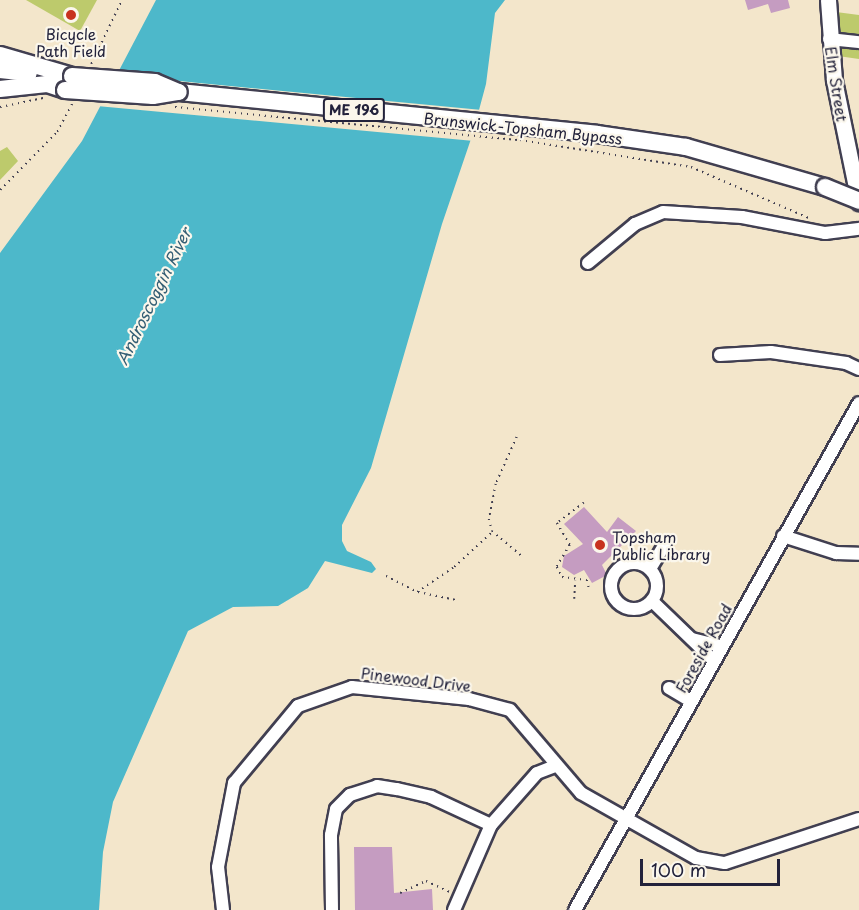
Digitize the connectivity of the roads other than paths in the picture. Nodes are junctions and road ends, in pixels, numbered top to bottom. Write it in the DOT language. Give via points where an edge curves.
graph roads {
  1 [pos="828,0"];
  2 [pos="829,39"];
  3 [pos="859,42"];
  4 [pos="0,55"];
  5 [pos="0,70"];
  6 [pos="69,83"];
  7 [pos="0,89"];
  8 [pos="0,99"];
  9 [pos="859,201"];
  10 [pos="859,229"];
  11 [pos="588,263"];
  12 [pos="720,355"];
  13 [pos="859,369"];
  14 [pos="859,403"];
  15 [pos="783,536"];
  16 [pos="665,544"];
  17 [pos="859,554"];
  18 [pos="650,569"];
  19 [pos="652,601"];
  20 [pos="692,639"];
  21 [pos="721,646"];
  22 [pos="713,660"];
  23 [pos="669,688"];
  24 [pos="691,700"];
  25 [pos="555,766"];
  26 [pos="625,819"];
  27 [pos="859,819"];
  28 [pos="491,825"];
  29 [pos="223,910"];
  30 [pos="332,910"];
  31 [pos="453,910"];
  32 [pos="575,910"];
  1 -- 2 [label="main road, Elm Street"];
  2 -- 3 [label="street"];
  2 -- 9 [label="main road, Elm Street"];
  4 -- 6 [label="highway"];
  5 -- 6 [label="highway"];
  6 -- 7 [label="highway"];
  6 -- 8 [label="highway"];
  6 -- 9 [label="highway, Brunswick-Topsham Bypass / ME 196, bridge" via="155,82 179,92 525,134 686,147 825,187"];
  10 -- 11 [label="street" via="825,233 742,217 663,213 635,224"];
  12 -- 13 [label="street" via="771,352 846,363"];
  14 -- 15 [label="street, Foreside Road"];
  15 -- 17 [label="street" via="836,553"];
  15 -- 21 [label="street, Foreside Road"];
  16 -- 18 [label="street"];
  18 -- 19 [label="street" via="657,581"];
  18 -- 19 [label="street" via="629,564 616,572 611,585 615,599 626,608 640,609"];
  19 -- 20 [label="street"];
  20 -- 21 [label="street"];
  20 -- 22 [label="street"];
  21 -- 22 [label="street, Foreside Road"];
  22 -- 24 [label="street, Foreside Road"];
  23 -- 24 [label="street"];
  24 -- 26 [label="street, Foreside Road"];
  25 -- 26 [label="street, Pinewood Drive" via="581,793"];
  25 -- 28 [label="street" via="537,773"];
  25 -- 29 [label="street, Pinewood Drive" via="510,710 469,699 352,687 298,706 234,783 218,867"];
  26 -- 27 [label="street, Pinewood Drive" via="696,858 725,863"];
  26 -- 32 [label="street, Foreside Road"];
  28 -- 30 [label="street" via="466,810 397,789 377,786 350,795 336,809 331,835"];
  28 -- 31 [label="street"];
}
